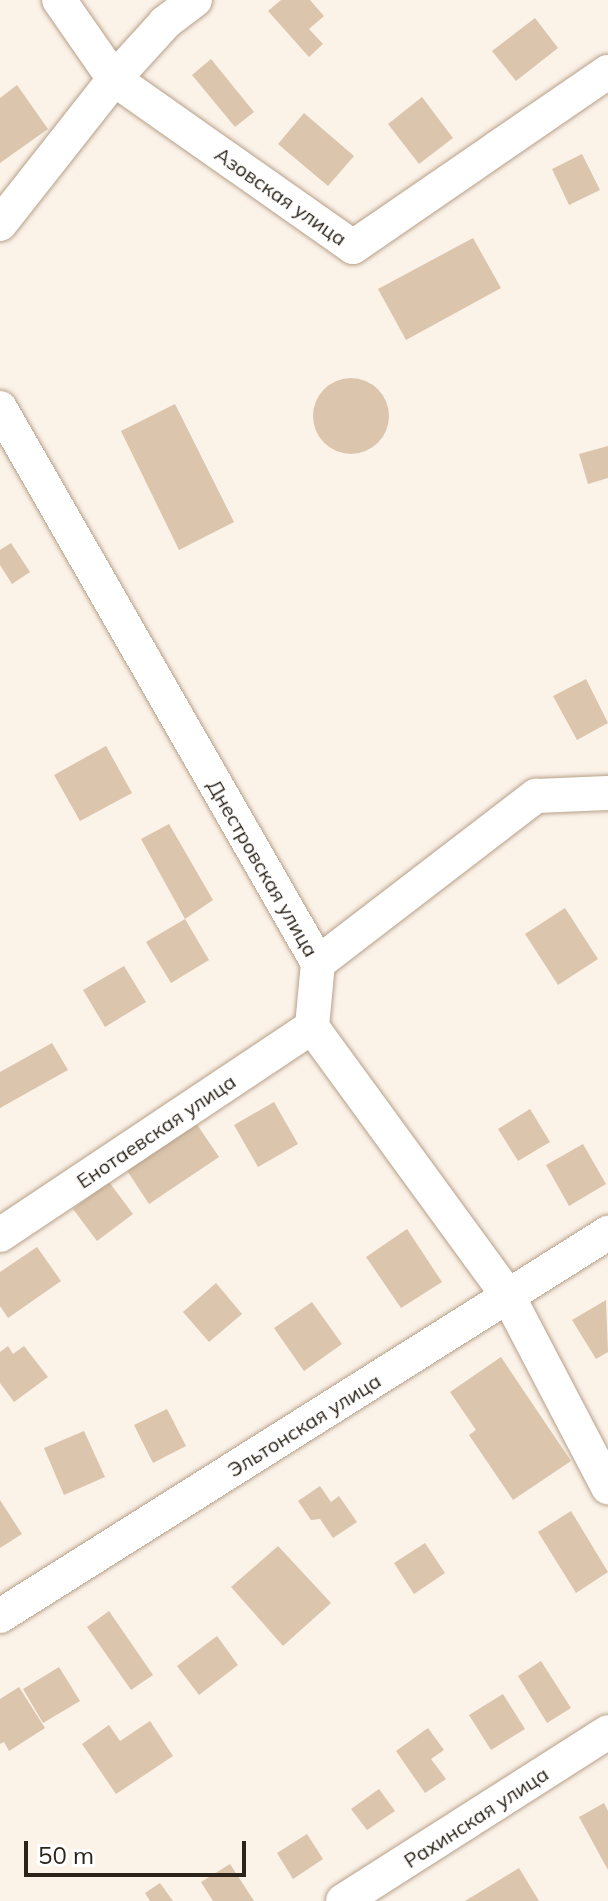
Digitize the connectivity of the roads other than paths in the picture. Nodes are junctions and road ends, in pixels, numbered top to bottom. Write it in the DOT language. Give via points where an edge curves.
graph roads {
  1 [pos="59,0"];
  2 [pos="195,0"];
  3 [pos="608,72"];
  4 [pos="114,79"];
  5 [pos="0,224"];
  6 [pos="0,408"];
  7 [pos="608,793"];
  8 [pos="318,963"];
  9 [pos="312,1027"];
  10 [pos="608,1233"];
  11 [pos="0,1235"];
  12 [pos="508,1296"];
  13 [pos="608,1487"];
  14 [pos="0,1616"];
  15 [pos="608,1732"];
  16 [pos="343,1901"];
  1 -- 4 [label="street"];
  2 -- 4 [label="street" via="165,23"];
  3 -- 4 [label="street, Азовская улица" via="353,247"];
  4 -- 5 [label="street"];
  6 -- 8 [label="street, Днестровская улица"];
  7 -- 8 [label="street" via="536,796"];
  8 -- 9 [label="street, Днестровская улица"];
  9 -- 11 [label="street, Енотаевская улица"];
  9 -- 12 [label="street"];
  10 -- 12 [label="street, Эльтонская улица"];
  12 -- 13 [label="street"];
  12 -- 14 [label="street, Эльтонская улица"];
  15 -- 16 [label="street, Рахинская улица"];
}
